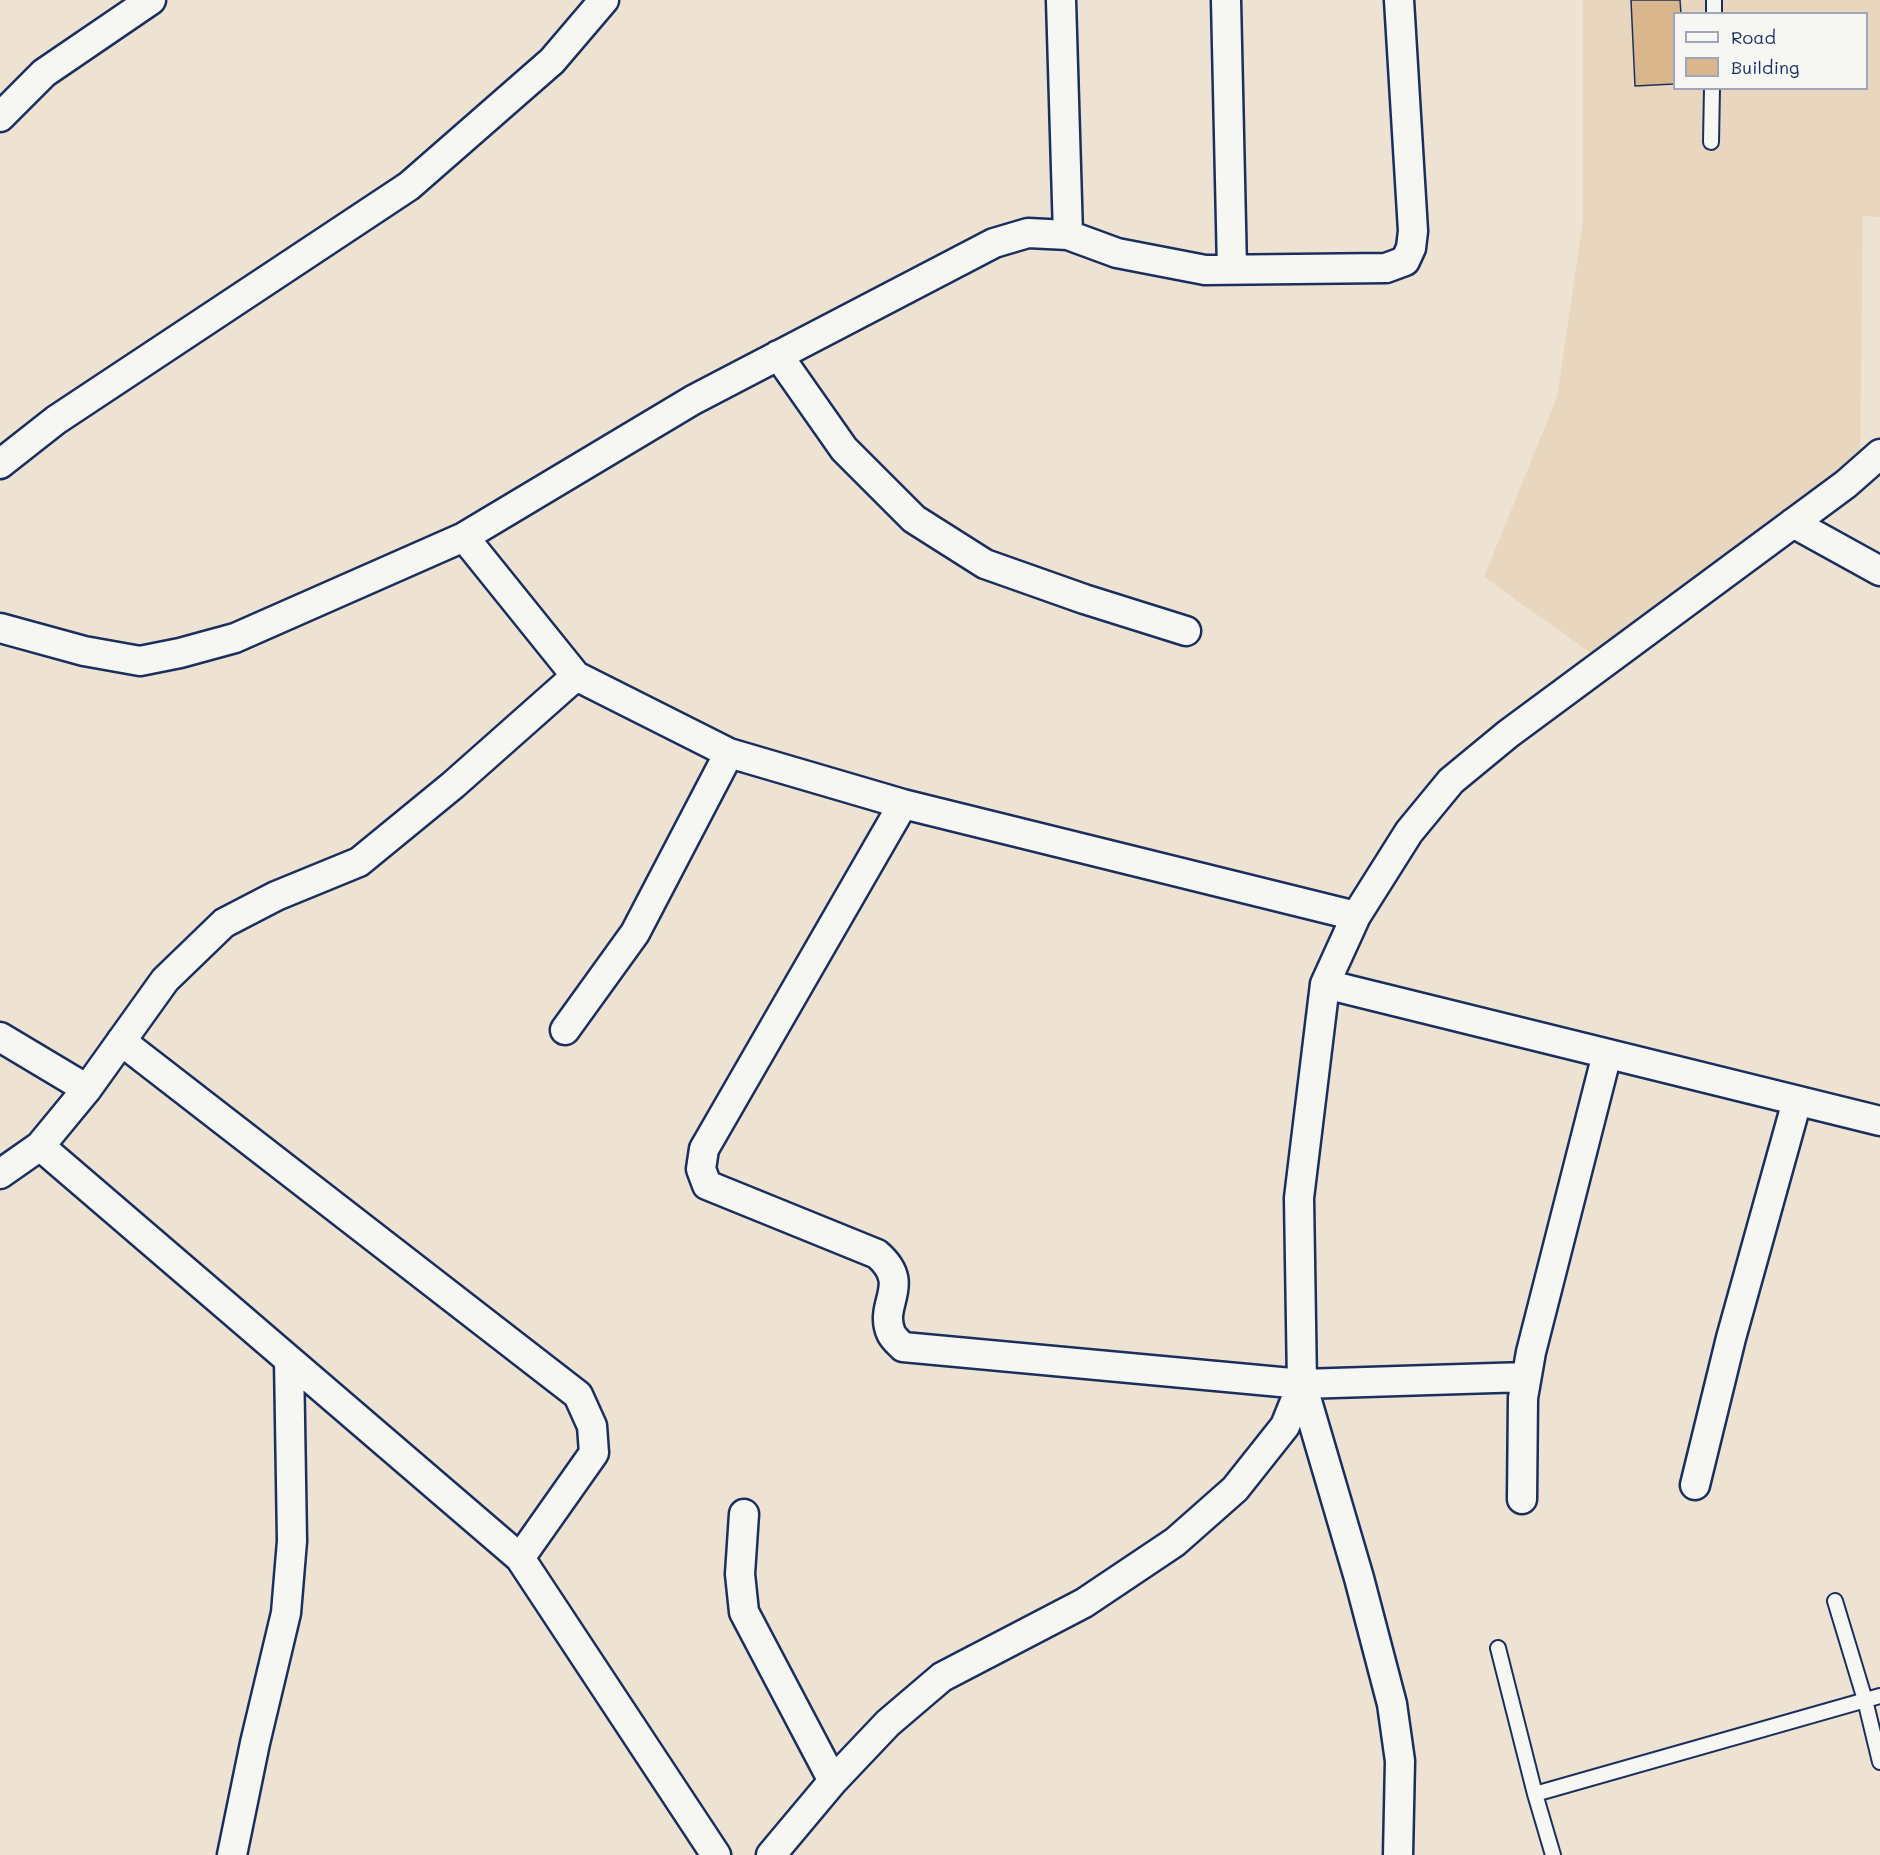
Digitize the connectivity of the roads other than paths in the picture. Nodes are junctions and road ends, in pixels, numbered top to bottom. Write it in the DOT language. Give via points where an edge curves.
graph roads {
  1 [pos="151,0"];
  2 [pos="604,0"];
  3 [pos="1061,0"];
  4 [pos="1226,0"];
  5 [pos="1399,0"];
  6 [pos="1712,90"];
  7 [pos="0,117"];
  8 [pos="1711,142"];
  9 [pos="1068,235"];
  10 [pos="1232,269"];
  11 [pos="778,356"];
  12 [pos="1880,454"];
  13 [pos="0,465"];
  14 [pos="1793,523"];
  15 [pos="464,537"];
  16 [pos="1880,571"];
  17 [pos="0,628"];
  18 [pos="1186,631"];
  19 [pos="576,676"];
  20 [pos="729,753"];
  21 [pos="903,804"];
  22 [pos="1356,916"];
  23 [pos="1324,984"];
  24 [pos="565,1030"];
  25 [pos="0,1037"];
  26 [pos="121,1041"];
  27 [pos="1606,1054"];
  28 [pos="87,1089"];
  29 [pos="1797,1101"];
  30 [pos="1880,1121"];
  31 [pos="40,1146"];
  32 [pos="0,1174"];
  33 [pos="289,1360"];
  34 [pos="1526,1377"];
  35 [pos="1302,1384"];
  36 [pos="1695,1485"];
  37 [pos="1522,1500"];
  38 [pos="744,1514"];
  39 [pos="520,1558"];
  40 [pos="1835,1601"];
  41 [pos="1498,1648"];
  42 [pos="1880,1696"];
  43 [pos="1865,1700"];
  44 [pos="1880,1762"];
  45 [pos="833,1781"];
  46 [pos="1535,1794"];
  47 [pos="232,1855"];
  48 [pos="716,1855"];
  49 [pos="771,1855"];
  50 [pos="1398,1855"];
  51 [pos="1553,1855"];
  1 -- 7 [label="street" via="44,73"];
  2 -- 13 [label="street" via="552,61 409,186 56,420"];
  3 -- 9 [label="street"];
  4 -- 10 [label="street"];
  5 -- 10 [label="street" via="1413,231 1405,261 1386,268"];
  6 -- 8 [label="lane"];
  9 -- 10 [label="street" via="1117,253 1205,270"];
  9 -- 11 [label="street" via="1028,233 994,243"];
  11 -- 15 [label="street" via="693,400"];
  11 -- 18 [label="street" via="844,449 914,519 985,564"];
  12 -- 14 [label="street"];
  14 -- 16 [label="street"];
  14 -- 22 [label="street" via="1508,734 1451,781 1409,832"];
  15 -- 17 [label="street" via="235,638 140,661 84,651"];
  15 -- 19 [label="street"];
  19 -- 20 [label="street"];
  19 -- 26 [label="street" via="359,862 276,896 224,923 165,980"];
  20 -- 21 [label="street"];
  20 -- 24 [label="street" via="635,933"];
  21 -- 22 [label="street"];
  21 -- 35 [label="street" via="704,1149 701,1169 707,1185 877,1254 888,1263 895,1283 888,1319 891,1333 903,1347"];
  22 -- 23 [label="street"];
  23 -- 27 [label="street"];
  23 -- 35 [label="street" via="1299,1198"];
  25 -- 28 [label="street"];
  26 -- 28 [label="street"];
  26 -- 39 [label="street" via="579,1395 592,1426 594,1453"];
  27 -- 29 [label="street"];
  27 -- 34 [label="street"];
  28 -- 31 [label="street"];
  29 -- 30 [label="street"];
  29 -- 36 [label="street"];
  31 -- 32 [label="street"];
  31 -- 33 [label="street"];
  33 -- 39 [label="street"];
  33 -- 47 [label="street" via="292,1541 286,1613"];
  34 -- 35 [label="street"];
  34 -- 37 [label="street"];
  35 -- 45 [label="street" via="1285,1426 1235,1489 1175,1542 1084,1603 942,1677 888,1724"];
  35 -- 50 [label="street" via="1392,1704 1400,1761"];
  38 -- 45 [label="street" via="740,1574 744,1612"];
  39 -- 48 [label="street"];
  40 -- 43 [label="lane"];
  41 -- 46 [label="lane"];
  42 -- 43 [label="lane"];
  43 -- 44 [label="lane"];
  43 -- 46 [label="lane"];
  45 -- 49 [label="street"];
  46 -- 51 [label="lane"];
}
